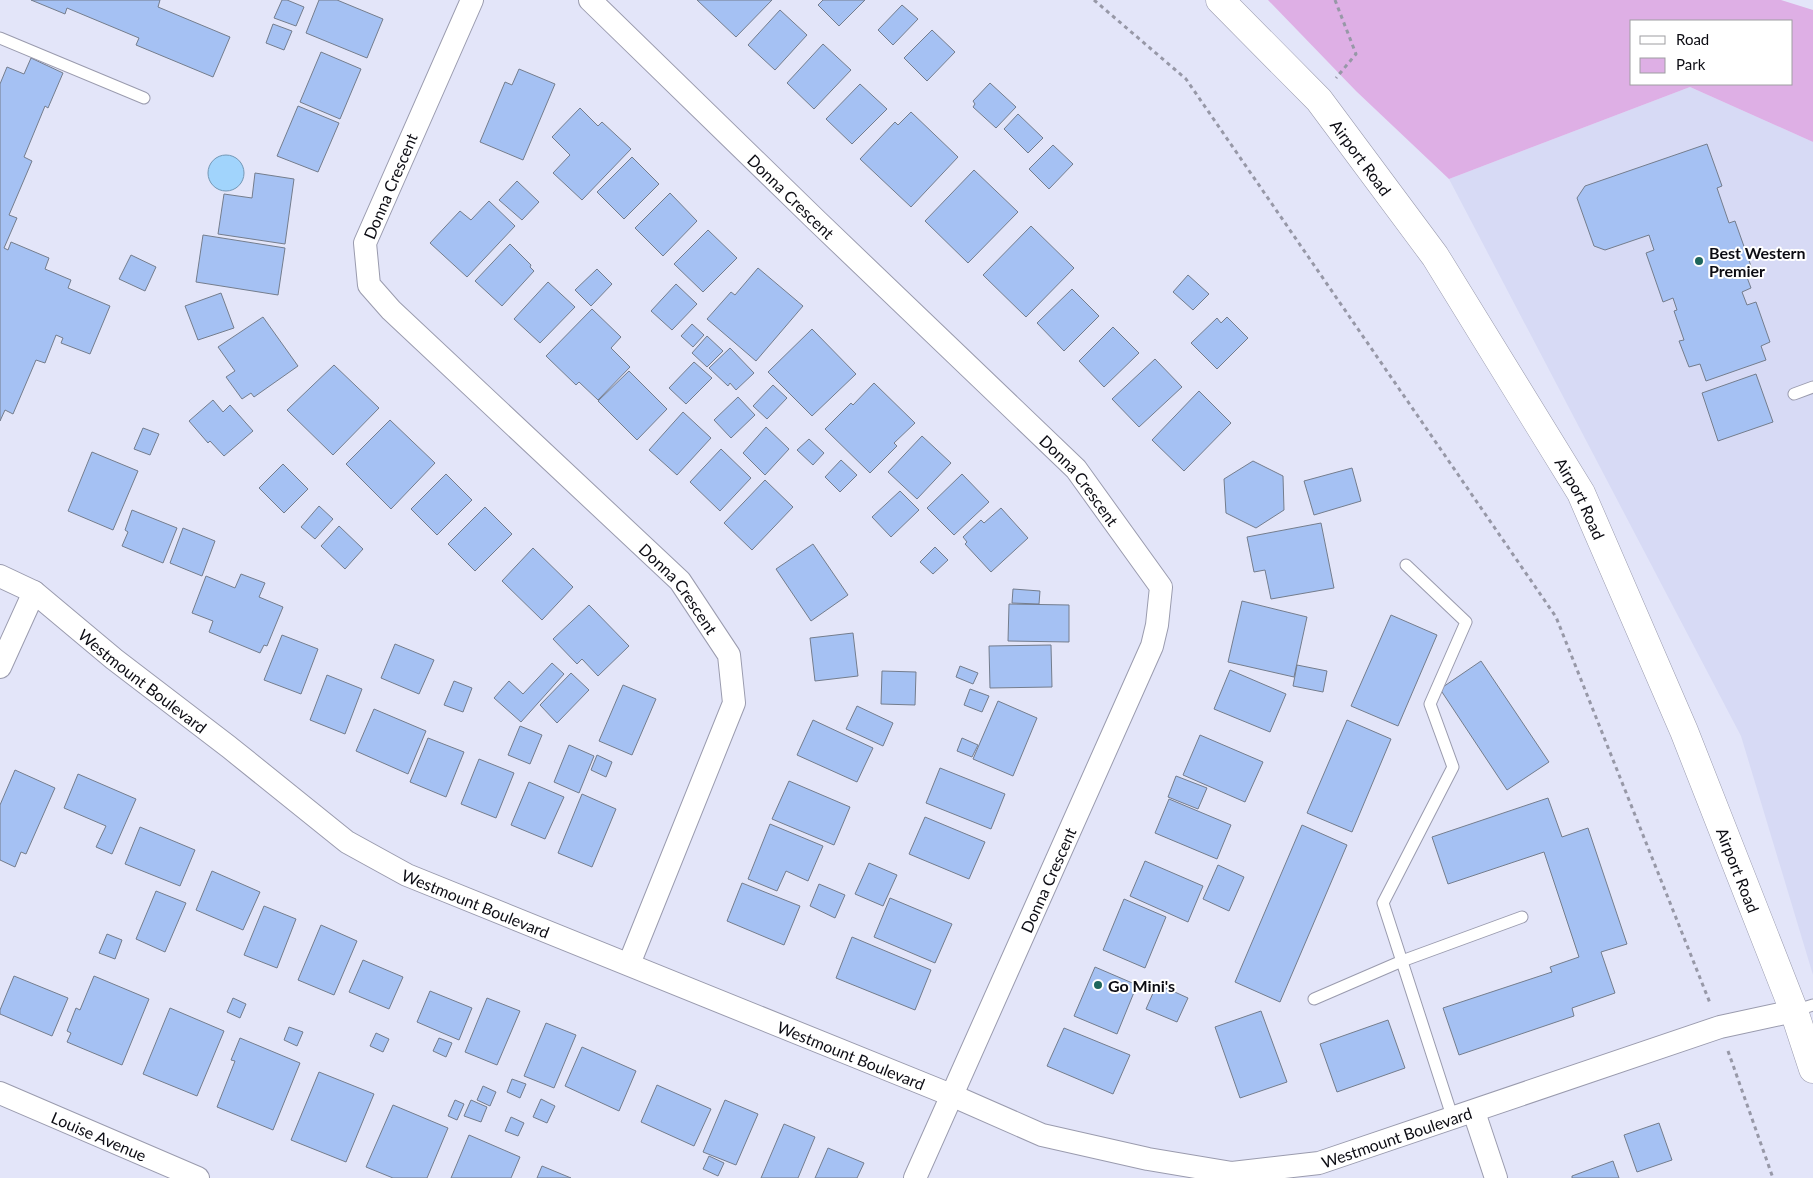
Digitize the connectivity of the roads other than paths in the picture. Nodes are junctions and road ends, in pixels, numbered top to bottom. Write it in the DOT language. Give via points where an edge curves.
graph roads {
  1 [pos="472,0"];
  2 [pos="590,0"];
  3 [pos="1220,0"];
  4 [pos="0,38"];
  5 [pos="144,98"];
  6 [pos="1813,387"];
  7 [pos="1794,394"];
  8 [pos="1406,565"];
  9 [pos="0,576"];
  10 [pos="34,592"];
  11 [pos="0,667"];
  12 [pos="1522,917"];
  13 [pos="1402,961"];
  14 [pos="629,964"];
  15 [pos="1314,999"];
  16 [pos="1804,1008"];
  17 [pos="1813,1069"];
  18 [pos="0,1093"];
  19 [pos="951,1095"];
  20 [pos="1463,1115"];
  21 [pos="198,1178"];
  22 [pos="915,1178"];
  23 [pos="1496,1178"];
  1 -- 14 [label="street, Donna Crescent" via="365,243 369,285 680,581 729,655 734,703"];
  2 -- 19 [label="street, Donna Crescent" via="1076,469 1161,587 1152,646"];
  3 -- 16 [label="main road, Airport Road" via="1319,100 1434,256 1581,493"];
  4 -- 5 [label="lane"];
  6 -- 7 [label="lane"];
  8 -- 13 [label="lane" via="1466,622 1430,704 1453,767 1383,903"];
  9 -- 10 [label="street, Westmount Boulevard"];
  10 -- 11 [label="street"];
  10 -- 14 [label="street, Westmount Boulevard" via="114,660 347,842 407,875"];
  12 -- 13 [label="lane"];
  13 -- 15 [label="lane"];
  13 -- 20 [label="lane"];
  14 -- 19 [label="street, Westmount Boulevard"];
  16 -- 17 [label="main road, Airport Road"];
  16 -- 20 [label="street, Westmount Boulevard" via="1720,1027"];
  18 -- 21 [label="street, Louise Avenue"];
  19 -- 20 [label="street, Westmount Boulevard" via="1042,1135 1148,1159 1232,1173 1319,1163"];
  19 -- 22 [label="street, Donna Crescent"];
  20 -- 23 [label="street"];
}
